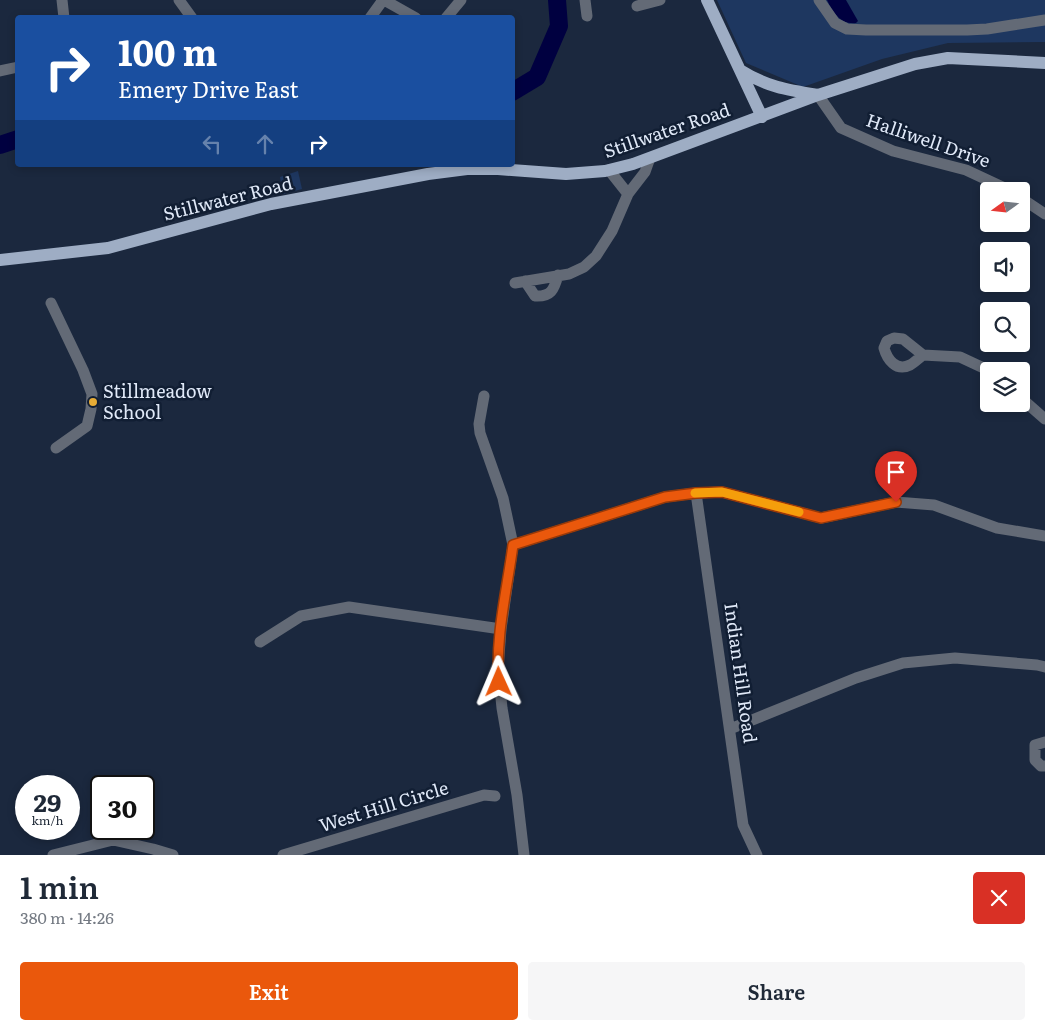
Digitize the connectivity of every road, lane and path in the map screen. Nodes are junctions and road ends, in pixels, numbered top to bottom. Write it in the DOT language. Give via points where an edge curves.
graph roads {
  1 [pos="62,0"];
  2 [pos="179,0"];
  3 [pos="383,0"];
  4 [pos="461,0"];
  5 [pos="585,0"];
  6 [pos="660,0"];
  7 [pos="707,0"];
  8 [pos="819,0"];
  9 [pos="637,6"];
  10 [pos="64,15"];
  11 [pos="190,15"];
  12 [pos="372,15"];
  13 [pos="410,15"];
  14 [pos="448,15"];
  15 [pos="587,16"];
  16 [pos="1045,20"];
  17 [pos="1045,63"];
  18 [pos="15,67"];
  19 [pos="740,70"];
  20 [pos="0,71"];
  21 [pos="818,95"];
  22 [pos="762,117"];
  23 [pos="650,158"];
  24 [pos="498,167"];
  25 [pos="609,170"];
  26 [pos="992,182"];
  27 [pos="628,194"];
  28 [pos="1030,204"];
  29 [pos="1045,214"];
  30 [pos="0,260"];
  31 [pos="558,276"];
  32 [pos="51,303"];
  33 [pos="923,355"];
  34 [pos="980,366"];
  35 [pos="484,396"];
  36 [pos="1030,406"];
  37 [pos="1045,418"];
  38 [pos="56,448"];
  39 [pos="696,493"];
  40 [pos="1045,536"];
  41 [pos="513,545"];
  42 [pos="501,630"];
  43 [pos="260,642"];
  44 [pos="1045,667"];
  45 [pos="730,729"];
  46 [pos="1045,742"];
  47 [pos="1045,766"];
  48 [pos="495,796"];
  49 [pos="52,855"];
  50 [pos="173,855"];
  51 [pos="283,855"];
  52 [pos="524,855"];
  53 [pos="757,855"];
  1 -- 10 [label="street"];
  2 -- 11 [label="street"];
  3 -- 12 [label="street"];
  3 -- 13 [label="street"];
  4 -- 14 [label="street"];
  5 -- 15 [label="street"];
  6 -- 9 [label="street"];
  7 -- 19 [label="main road"];
  8 -- 16 [label="street" via="836,23 847,29 987,29"];
  17 -- 21 [label="main road, Stillwater Road" via="948,58 915,64"];
  18 -- 20 [label="street"];
  19 -- 21 [label="main road" via="778,88"];
  19 -- 22 [label="main road"];
  21 -- 22 [label="main road, Stillwater Road"];
  21 -- 26 [label="street, Halliwell Drive" via="841,128 893,151 966,170"];
  22 -- 23 [label="main road, Stillwater Road"];
  23 -- 25 [label="main road, Stillwater Road"];
  23 -- 27 [label="street" via="645,172"];
  24 -- 25 [label="main road, Stillwater Road" via="566,174"];
  24 -- 30 [label="main road, Stillwater Road" via="372,184 271,204 108,248"];
  25 -- 27 [label="street"];
  27 -- 31 [label="street" via="612,231 596,256 584,267"];
  28 -- 29 [label="street"];
  31 -- 31 [label="street" via="520,282 535,296 544,296 552,291"];
  32 -- 38 [label="street" via="92,394 87,426"];
  33 -- 34 [label="street" via="960,357"];
  35 -- 41 [label="street" via="480,433 503,498"];
  36 -- 37 [label="street"];
  39 -- 40 [label="street" via="722,492 821,518 896,502 934,505 997,528"];
  39 -- 41 [label="street" via="665,497"];
  39 -- 45 [label="street, Indian Hill Road"];
  41 -- 42 [label="street"];
  42 -- 43 [label="street" via="349,607 301,616"];
  42 -- 52 [label="street" via="498,668 502,708"];
  44 -- 45 [label="street" via="955,658 902,663"];
  45 -- 53 [label="street, Indian Hill Road" via="743,826"];
  46 -- 47 [label="street" via="1035,745 1035,760"];
  48 -- 51 [label="street, West Hill Circle" via="484,795"];
  49 -- 50 [label="street" via="113,840"];
}
